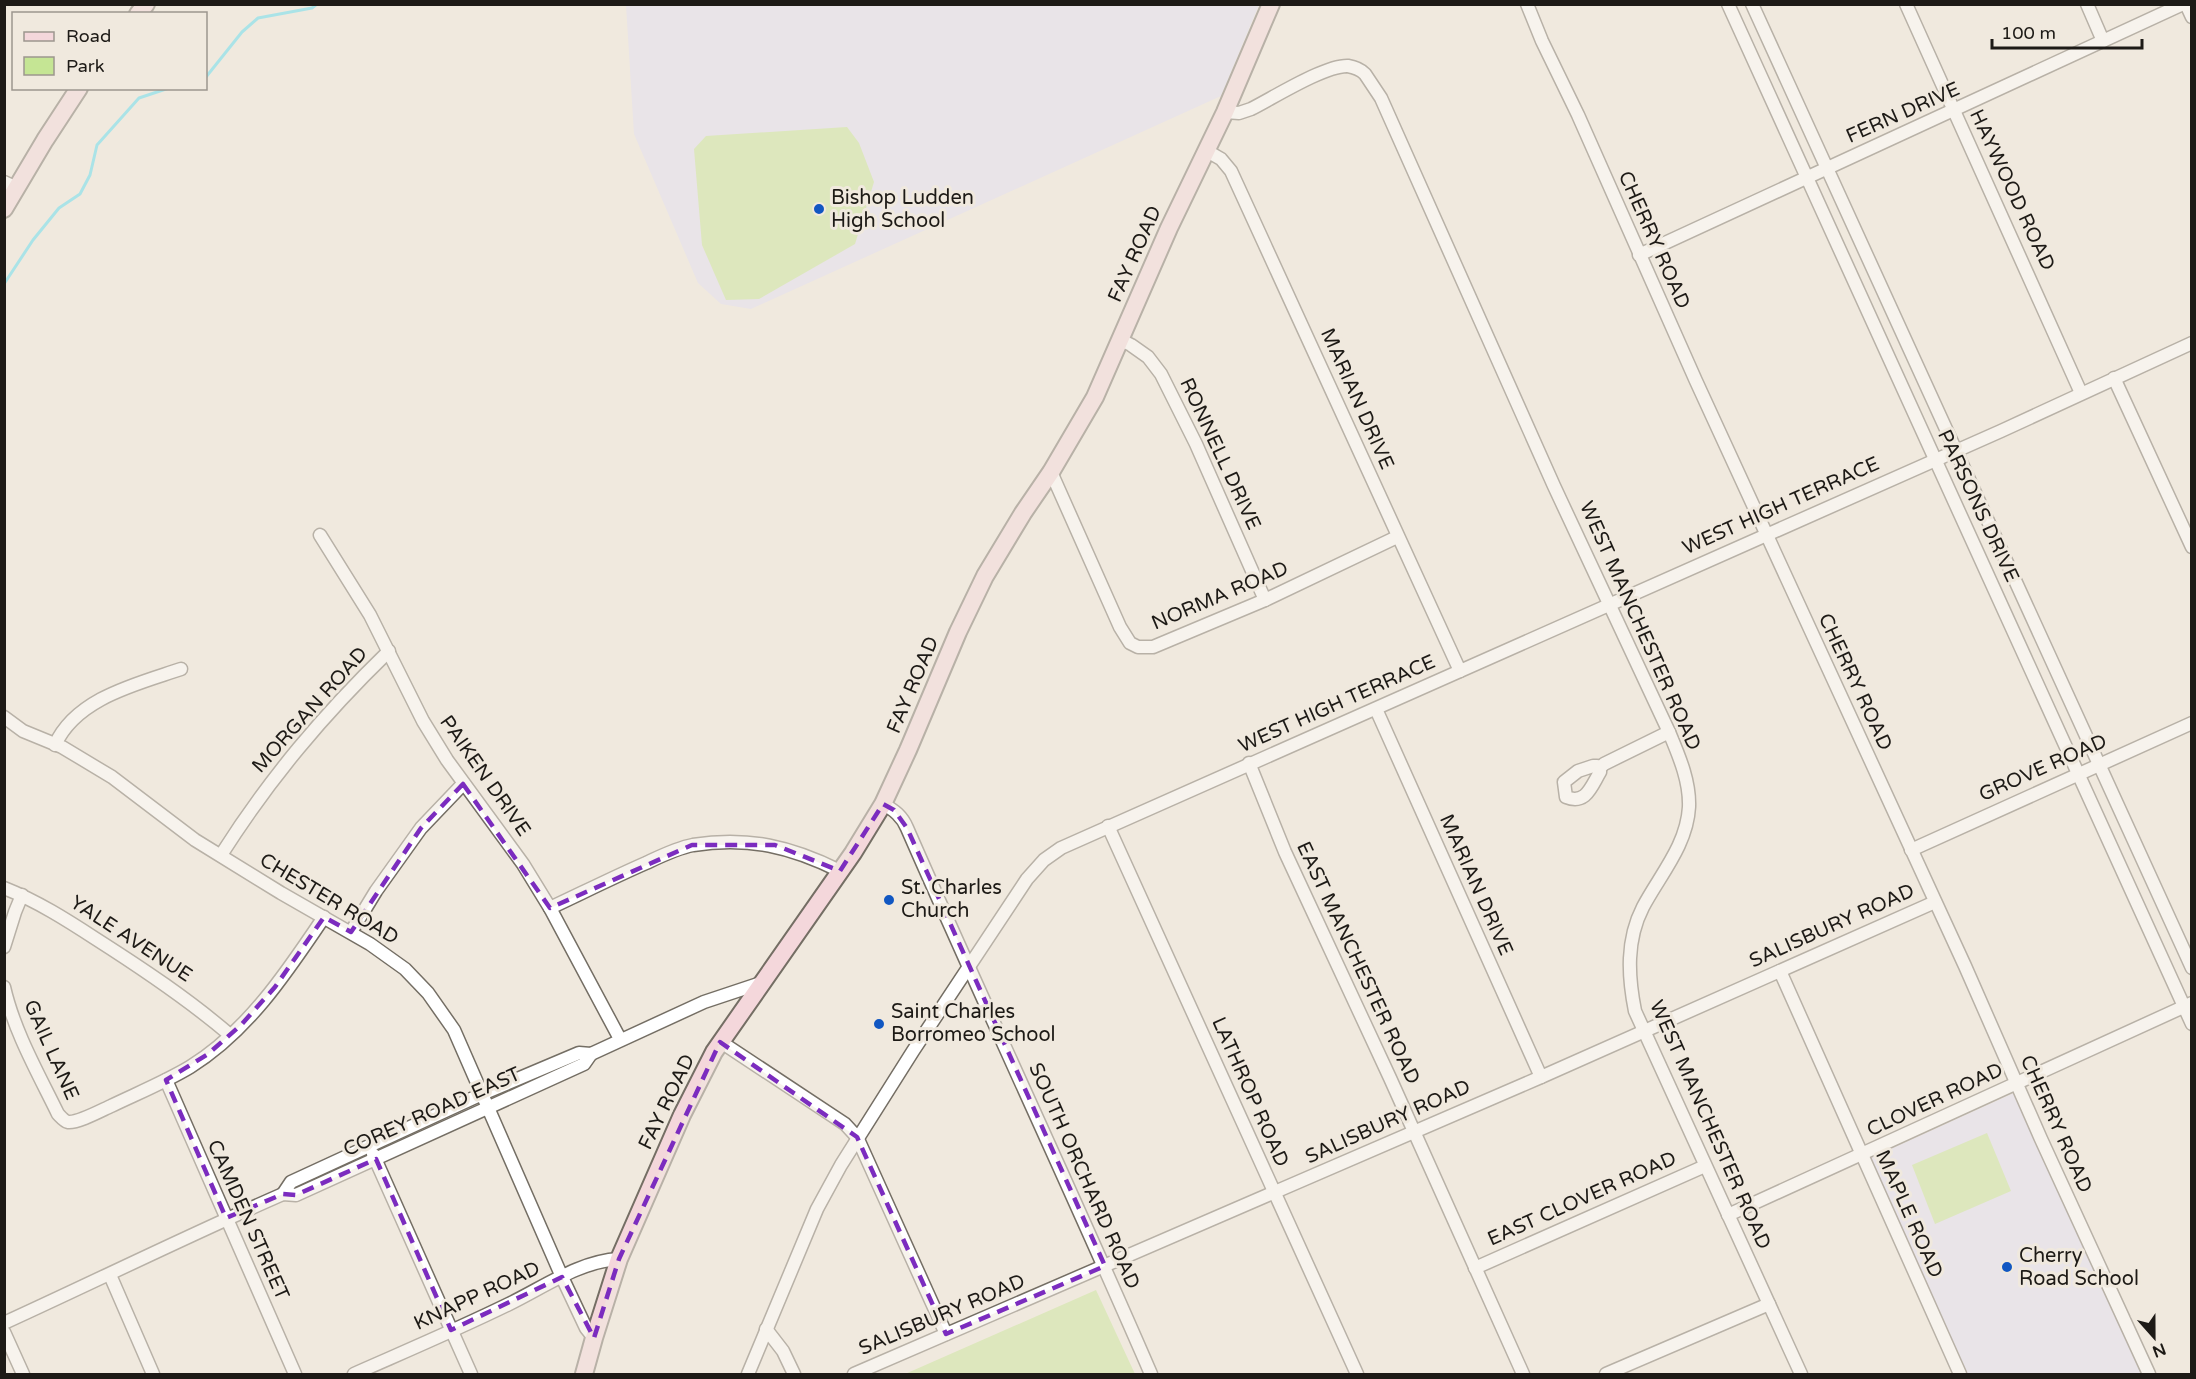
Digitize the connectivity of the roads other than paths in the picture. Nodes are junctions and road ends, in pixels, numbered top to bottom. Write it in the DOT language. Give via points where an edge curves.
graph roads {
  1 [pos="1271,4"];
  2 [pos="1527,4"];
  3 [pos="1728,4"];
  4 [pos="1752,4"];
  5 [pos="1906,4"];
  6 [pos="2087,4"];
  7 [pos="2185,4"];
  8 [pos="2192,17"];
  9 [pos="2103,41"];
  10 [pos="78,90"];
  11 [pos="1225,112"];
  12 [pos="1954,112"];
  13 [pos="1207,151"];
  14 [pos="1827,169"];
  15 [pos="1806,178"];
  16 [pos="11,185"];
  17 [pos="4,209"];
  18 [pos="1639,255"];
  19 [pos="1121,340"];
  20 [pos="2192,343"];
  21 [pos="2114,378"];
  22 [pos="2081,393"];
  23 [pos="1956,450"];
  24 [pos="1934,459"];
  25 [pos="1051,472"];
  26 [pos="1766,533"];
  27 [pos="320,535"];
  28 [pos="1397,537"];
  29 [pos="2192,546"];
  30 [pos="2020,591"];
  31 [pos="1265,600"];
  32 [pos="2000,602"];
  33 [pos="1610,603"];
  34 [pos="389,651"];
  35 [pos="181,669"];
  36 [pos="1460,672"];
  37 [pos="1376,709"];
  38 [pos="5,720"];
  39 [pos="2192,723"];
  40 [pos="1669,732"];
  41 [pos="55,744"];
  42 [pos="1249,764"];
  43 [pos="2100,764"];
  44 [pos="1600,768"];
  45 [pos="2078,774"];
  46 [pos="463,784"];
  47 [pos="883,804"];
  48 [pos="1108,826"];
  49 [pos="1911,850"];
  50 [pos="220,855"];
  51 [pos="840,871"];
  52 [pos="4,888"];
  53 [pos="22,895"];
  54 [pos="1935,902"];
  55 [pos="550,908"];
  56 [pos="324,917"];
  57 [pos="351,932"];
  58 [pos="4,947"];
  59 [pos="969,968"];
  60 [pos="2192,968"];
  61 [pos="1780,971"];
  62 [pos="761,983"];
  63 [pos="4,987"];
  64 [pos="2187,1005"];
  65 [pos="2192,1024"];
  66 [pos="1643,1032"];
  67 [pos="230,1035"];
  68 [pos="620,1039"];
  69 [pos="721,1042"];
  70 [pos="591,1054"];
  71 [pos="1541,1077"];
  72 [pos="166,1080"];
  73 [pos="2016,1083"];
  74 [pos="482,1094"];
  75 [pos="488,1108"];
  76 [pos="1414,1132"];
  77 [pos="857,1137"];
  78 [pos="369,1145"];
  79 [pos="1861,1156"];
  80 [pos="376,1160"];
  81 [pos="1705,1166"];
  82 [pos="1274,1193"];
  83 [pos="283,1194"];
  84 [pos="1728,1215"];
  85 [pos="226,1218"];
  86 [pos="619,1259"];
  87 [pos="1105,1266"];
  88 [pos="1475,1268"];
  89 [pos="110,1275"];
  90 [pos="562,1277"];
  91 [pos="1769,1304"];
  92 [pos="4,1323"];
  93 [pos="766,1329"];
  94 [pos="451,1330"];
  95 [pos="4,1332"];
  96 [pos="946,1334"];
  97 [pos="594,1338"];
  98 [pos="23,1374"];
  99 [pos="153,1374"];
  100 [pos="295,1374"];
  101 [pos="354,1374"];
  102 [pos="471,1374"];
  103 [pos="584,1374"];
  104 [pos="748,1374"];
  105 [pos="794,1374"];
  106 [pos="854,1374"];
  107 [pos="1151,1374"];
  108 [pos="1357,1374"];
  109 [pos="1523,1374"];
  110 [pos="1606,1374"];
  111 [pos="1801,1374"];
  112 [pos="1960,1374"];
  113 [pos="2149,1374"];
  1 -- 11 [label="street, FAY ROAD"];
  2 -- 18 [label="street, CHERRY ROAD"];
  3 -- 15 [label="street, PARSONS DRIVE"];
  4 -- 14 [label="street, PARSONS DRIVE"];
  5 -- 12 [label="street, HAYWOOD ROAD"];
  6 -- 9 [label="street"];
  7 -- 8 [label="street"];
  7 -- 9 [label="street, FERN DRIVE"];
  9 -- 12 [label="street, FERN DRIVE"];
  10 -- 16 [label="street"];
  11 -- 13 [label="street, FAY ROAD"];
  11 -- 33 [label="street, WEST MANCHESTER ROAD" via="1251,109 1323,72 1347,66 1362,70 1380,98"];
  12 -- 14 [label="street, FERN DRIVE"];
  12 -- 22 [label="street, HAYWOOD ROAD"];
  13 -- 19 [label="street, FAY ROAD"];
  13 -- 28 [label="street, MARIAN DRIVE" via="1231,171"];
  14 -- 15 [label="street, FERN DRIVE"];
  14 -- 23 [label="street, PARSONS DRIVE"];
  15 -- 18 [label="street, FERN DRIVE"];
  15 -- 24 [label="street, PARSONS DRIVE"];
  16 -- 17 [label="street"];
  18 -- 26 [label="street, CHERRY ROAD"];
  19 -- 25 [label="street, FAY ROAD" via="1095,397"];
  19 -- 31 [label="street, RONNELL DRIVE" via="1148,357 1161,374"];
  20 -- 21 [label="street, WEST HIGH TERRACE"];
  21 -- 22 [label="street, WEST HIGH TERRACE"];
  21 -- 29 [label="street"];
  22 -- 23 [label="street, WEST HIGH TERRACE"];
  23 -- 24 [label="street, WEST HIGH TERRACE"];
  23 -- 30 [label="street, PARSONS DRIVE"];
  24 -- 26 [label="street, WEST HIGH TERRACE"];
  24 -- 32 [label="street, PARSONS DRIVE"];
  25 -- 31 [label="street, NORMA ROAD" via="1130,643 1153,647"];
  25 -- 47 [label="street, FAY ROAD" via="985,576"];
  26 -- 33 [label="street, WEST HIGH TERRACE"];
  26 -- 49 [label="street, CHERRY ROAD"];
  27 -- 34 [label="street, PAIKEN DRIVE"];
  28 -- 31 [label="street, NORMA ROAD"];
  28 -- 36 [label="street, MARIAN DRIVE"];
  30 -- 32 [label="street"];
  30 -- 43 [label="street, PARSONS DRIVE"];
  32 -- 45 [label="street, PARSONS DRIVE"];
  33 -- 36 [label="street, WEST HIGH TERRACE"];
  33 -- 40 [label="street, WEST MANCHESTER ROAD"];
  34 -- 46 [label="street, PAIKEN DRIVE" via="423,721"];
  34 -- 50 [label="street, MORGAN ROAD" via="290,756"];
  35 -- 41 [label="street" via="115,692 94,704 76,717"];
  36 -- 37 [label="street, WEST HIGH TERRACE"];
  37 -- 42 [label="street, WEST HIGH TERRACE"];
  37 -- 71 [label="street, MARIAN DRIVE"];
  38 -- 41 [label="street, CHESTER ROAD"];
  39 -- 43 [label="street, GROVE ROAD"];
  40 -- 44 [label="street"];
  40 -- 66 [label="street, WEST MANCHESTER ROAD" via="1681,762 1689,808 1675,853 1642,909 1633,933 1630,983"];
  41 -- 50 [label="street, CHESTER ROAD" via="112,777"];
  42 -- 48 [label="street, WEST HIGH TERRACE"];
  42 -- 76 [label="street, EAST MANCHESTER ROAD"];
  43 -- 45 [label="street, GROVE ROAD"];
  43 -- 60 [label="street, PARSONS DRIVE"];
  45 -- 49 [label="street, GROVE ROAD"];
  45 -- 64 [label="street, PARSONS DRIVE"];
  46 -- 55 [label="street, PAIKEN DRIVE" via="523,864"];
  46 -- 57 [label="street" via="421,828"];
  47 -- 51 [label="street, FAY ROAD"];
  47 -- 59 [label="street, SOUTH ORCHARD ROAD" via="903,819"];
  48 -- 59 [label="street, WEST HIGH TERRACE" via="1044,860 1027,879"];
  48 -- 82 [label="street, LATHROP ROAD"];
  49 -- 54 [label="street, CHERRY ROAD"];
  50 -- 56 [label="street, CHESTER ROAD"];
  51 -- 55 [label="street" via="775,846 730,842 692,845"];
  51 -- 62 [label="street, FAY ROAD"];
  52 -- 53 [label="street, YALE AVENUE"];
  53 -- 58 [label="street"];
  53 -- 67 [label="street, YALE AVENUE" via="152,974"];
  54 -- 61 [label="street, SALISBURY ROAD"];
  54 -- 73 [label="street, CHERRY ROAD"];
  55 -- 68 [label="street, PAIKEN DRIVE"];
  56 -- 57 [label="street, CHESTER ROAD"];
  56 -- 67 [label="street" via="275,987"];
  57 -- 74 [label="street, CHESTER ROAD" via="405,969 428,993 454,1030"];
  59 -- 77 [label="street, WEST HIGH TERRACE"];
  59 -- 87 [label="street, SOUTH ORCHARD ROAD"];
  61 -- 66 [label="street, SALISBURY ROAD"];
  61 -- 79 [label="street, MAPLE ROAD"];
  62 -- 68 [label="street, COREY ROAD EAST" via="704,1002"];
  62 -- 69 [label="street, FAY ROAD"];
  63 -- 72 [label="street, GAIL LANE" via="23,1042 58,1114 66,1122 97,1113"];
  64 -- 65 [label="street, PARSONS DRIVE"];
  64 -- 73 [label="street, CLOVER ROAD"];
  66 -- 71 [label="street, SALISBURY ROAD"];
  66 -- 81 [label="street, WEST MANCHESTER ROAD"];
  67 -- 72 [label="street"];
  68 -- 70 [label="street, COREY ROAD EAST"];
  69 -- 77 [label="street" via="845,1124"];
  69 -- 86 [label="street, FAY ROAD" via="682,1115"];
  70 -- 74 [label="street, COREY ROAD EAST" via="579,1053"];
  70 -- 75 [label="street, COREY ROAD EAST" via="584,1064"];
  71 -- 76 [label="street, SALISBURY ROAD"];
  72 -- 85 [label="street, CAMDEN STREET"];
  73 -- 79 [label="street, CLOVER ROAD"];
  73 -- 113 [label="street, CHERRY ROAD"];
  74 -- 75 [label="street, CHESTER ROAD"];
  74 -- 78 [label="street, COREY ROAD EAST"];
  75 -- 80 [label="street, COREY ROAD EAST"];
  75 -- 90 [label="street, CHESTER ROAD"];
  76 -- 82 [label="street, SALISBURY ROAD"];
  76 -- 88 [label="street, EAST MANCHESTER ROAD"];
  77 -- 93 [label="street, WEST HIGH TERRACE" via="817,1209"];
  77 -- 96 [label="street"];
  78 -- 80 [label="street"];
  78 -- 83 [label="street, COREY ROAD EAST" via="291,1182"];
  79 -- 84 [label="street, CLOVER ROAD"];
  79 -- 112 [label="street, MAPLE ROAD"];
  80 -- 83 [label="street, COREY ROAD EAST" via="296,1195"];
  80 -- 94 [label="street"];
  81 -- 84 [label="street, WEST MANCHESTER ROAD"];
  81 -- 88 [label="street, EAST CLOVER ROAD"];
  82 -- 87 [label="street, SALISBURY ROAD"];
  82 -- 108 [label="street, LATHROP ROAD"];
  83 -- 85 [label="street, COREY ROAD EAST"];
  84 -- 91 [label="street, WEST MANCHESTER ROAD"];
  85 -- 89 [label="street, COREY ROAD EAST"];
  85 -- 100 [label="street, CAMDEN STREET"];
  86 -- 90 [label="street, KNAPP ROAD" via="590,1264"];
  86 -- 97 [label="street, FAY ROAD"];
  87 -- 96 [label="street, SALISBURY ROAD"];
  87 -- 107 [label="street, SOUTH ORCHARD ROAD"];
  88 -- 109 [label="street, EAST MANCHESTER ROAD"];
  89 -- 92 [label="street, COREY ROAD EAST"];
  89 -- 99 [label="street"];
  90 -- 94 [label="street, KNAPP ROAD"];
  90 -- 97 [label="street, CHESTER ROAD"];
  91 -- 110 [label="street"];
  91 -- 111 [label="street, WEST MANCHESTER ROAD"];
  93 -- 104 [label="street, WEST HIGH TERRACE"];
  93 -- 105 [label="street"];
  94 -- 101 [label="street, KNAPP ROAD"];
  94 -- 102 [label="street"];
  95 -- 98 [label="street"];
  96 -- 106 [label="street, SALISBURY ROAD"];
  97 -- 103 [label="street, FAY ROAD"];
}
